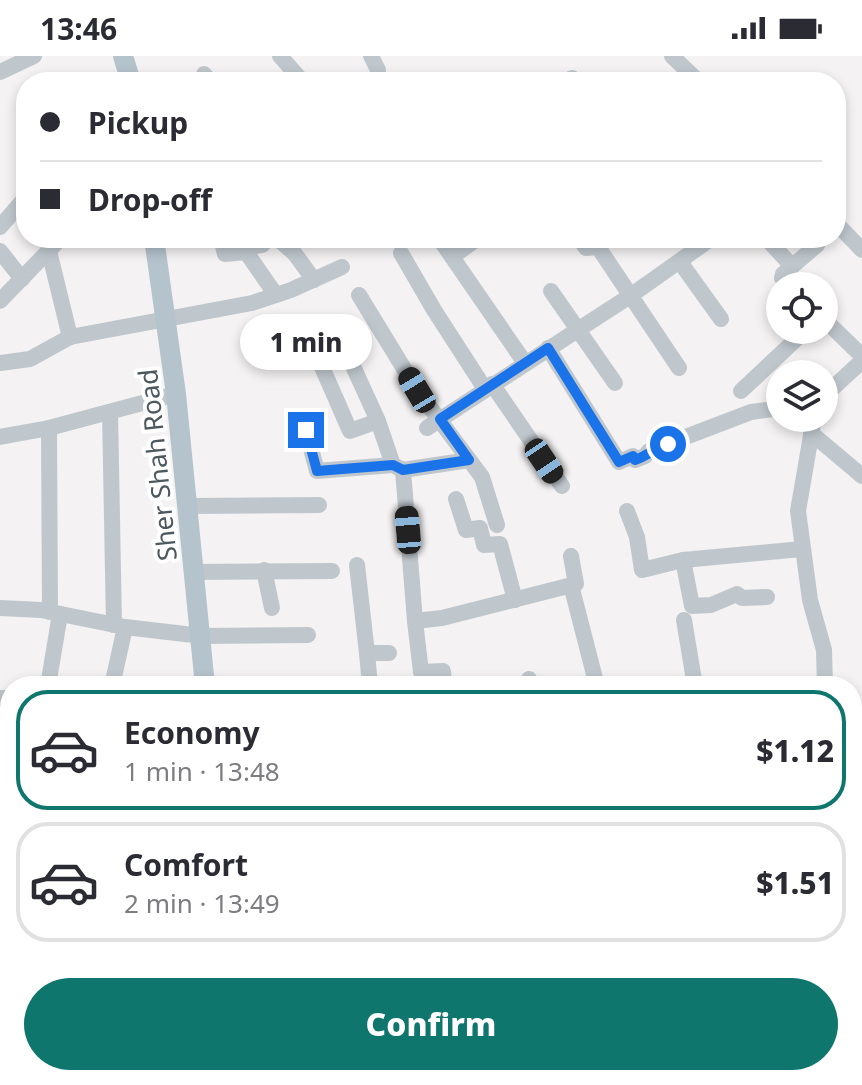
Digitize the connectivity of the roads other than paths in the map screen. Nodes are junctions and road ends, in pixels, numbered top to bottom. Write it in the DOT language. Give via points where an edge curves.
graph roads {
  1 [pos="34,56"];
  2 [pos="280,56"];
  3 [pos="672,56"];
  4 [pos="0,72"];
  5 [pos="293,72"];
  6 [pos="688,72"];
  7 [pos="16,209"];
  8 [pos="0,227"];
  9 [pos="846,233"];
  10 [pos="52,248"];
  11 [pos="155,248"];
  12 [pos="224,248"];
  13 [pos="248,248"];
  14 [pos="288,248"];
  15 [pos="446,248"];
  16 [pos="464,248"];
  17 [pos="599,248"];
  18 [pos="699,248"];
  19 [pos="775,248"];
  20 [pos="813,248"];
  21 [pos="862,250"];
  22 [pos="0,251"];
  23 [pos="49,251"];
  24 [pos="246,252"];
  25 [pos="401,253"];
  26 [pos="452,257"];
  27 [pos="680,262"];
  28 [pos="792,266"];
  29 [pos="342,267"];
  30 [pos="785,272"];
  31 [pos="22,279"];
  32 [pos="314,280"];
  33 [pos="551,291"];
  34 [pos="276,295"];
  35 [pos="359,295"];
  36 [pos="630,296"];
  37 [pos="0,301"];
  38 [pos="165,318"];
  39 [pos="721,319"];
  40 [pos="337,331"];
  41 [pos="576,331"];
  42 [pos="838,333"];
  43 [pos="70,337"];
  44 [pos="791,344"];
  45 [pos="548,348"];
  46 [pos="256,354"];
  47 [pos="862,358"];
  48 [pos="0,363"];
  49 [pos="525,363"];
  50 [pos="679,368"];
  51 [pos="838,382"];
  52 [pos="615,383"];
  53 [pos="489,386"];
  54 [pos="741,391"];
  55 [pos="176,394"];
  56 [pos="766,410"];
  57 [pos="110,412"];
  58 [pos="378,421"];
  59 [pos="434,423"];
  60 [pos="49,428"];
  61 [pos="306,430"];
  62 [pos="811,432"];
  63 [pos="818,432"];
  64 [pos="0,437"];
  65 [pos="469,460"];
  66 [pos="398,468"];
  67 [pos="862,476"];
  68 [pos="562,486"];
  69 [pos="456,499"];
  70 [pos="319,505"];
  71 [pos="189,506"];
  72 [pos="627,511"];
  73 [pos="497,525"];
  74 [pos="802,549"];
  75 [pos="571,556"];
  76 [pos="683,560"];
  77 [pos="357,565"];
  78 [pos="264,570"];
  79 [pos="332,571"];
  80 [pos="195,572"];
  81 [pos="571,585"];
  82 [pos="767,597"];
  83 [pos="515,600"];
  84 [pos="0,608"];
  85 [pos="272,608"];
  86 [pos="55,613"];
  87 [pos="684,620"];
  88 [pos="415,621"];
  89 [pos="120,626"];
  90 [pos="308,635"];
  91 [pos="202,636"];
  92 [pos="367,653"];
  93 [pos="389,653"];
  94 [pos="49,676"];
  95 [pos="113,676"];
  96 [pos="204,676"];
  97 [pos="369,676"];
  98 [pos="422,676"];
  99 [pos="594,676"];
  100 [pos="693,676"];
  101 [pos="825,676"];
  1 -- 4 [label="street"];
  2 -- 5 [label="street"];
  3 -- 6 [label="street"];
  7 -- 8 [label="street"];
  9 -- 21 [label="street"];
  10 -- 23 [label="street"];
  11 -- 38 [label="main road, Sher Shah Road"];
  12 -- 24 [label="street" via="225,254"];
  13 -- 24 [label="street"];
  14 -- 32 [label="street"];
  15 -- 26 [label="street"];
  16 -- 26 [label="street"];
  17 -- 36 [label="street"];
  18 -- 27 [label="street"];
  19 -- 28 [label="street"];
  20 -- 28 [label="street"];
  22 -- 31 [label="street"];
  23 -- 31 [label="street"];
  23 -- 43 [label="street"];
  24 -- 34 [label="street"];
  25 -- 53 [label="street"];
  26 -- 49 [label="street"];
  27 -- 36 [label="street"];
  27 -- 39 [label="street"];
  28 -- 30 [label="street"];
  29 -- 32 [label="street"];
  31 -- 37 [label="street"];
  32 -- 34 [label="street"];
  33 -- 41 [label="street"];
  34 -- 38 [label="street"];
  35 -- 59 [label="street"];
  36 -- 41 [label="street"];
  36 -- 50 [label="street"];
  38 -- 43 [label="street"];
  38 -- 55 [label="main road, Sher Shah Road"];
  40 -- 58 [label="street"];
  41 -- 45 [label="street"];
  41 -- 52 [label="street"];
  42 -- 47 [label="street"];
  43 -- 48 [label="street" via="30,359"];
  44 -- 54 [label="street"];
  45 -- 49 [label="street"];
  45 -- 56 [label="street" via="619,462"];
  46 -- 58 [label="street" via="311,342 350,431"];
  47 -- 51 [label="street"];
  49 -- 53 [label="street"];
  53 -- 59 [label="street"];
  53 -- 68 [label="street"];
  55 -- 57 [label="street"];
  55 -- 71 [label="main road, Sher Shah Road"];
  57 -- 60 [label="street"];
  57 -- 89 [label="street"];
  58 -- 66 [label="street"];
  59 -- 65 [label="street"];
  60 -- 64 [label="street"];
  60 -- 86 [label="street"];
  61 -- 66 [label="street" via="317,471"];
  62 -- 74 [label="street" via="798,511"];
  63 -- 67 [label="street"];
  65 -- 66 [label="street"];
  65 -- 73 [label="street" via="482,477"];
  66 -- 88 [label="street"];
  69 -- 83 [label="street" via="466,530 480,528 484,545 500,544"];
  70 -- 71 [label="street"];
  71 -- 80 [label="main road, Sher Shah Road"];
  72 -- 76 [label="street" via="642,570"];
  74 -- 76 [label="street"];
  74 -- 101 [label="street"];
  75 -- 81 [label="street" via="576,584"];
  76 -- 82 [label="street" via="692,606 737,594"];
  77 -- 92 [label="street"];
  78 -- 79 [label="street"];
  78 -- 80 [label="street"];
  78 -- 85 [label="street"];
  80 -- 91 [label="main road, Sher Shah Road"];
  81 -- 83 [label="street"];
  81 -- 99 [label="street"];
  83 -- 88 [label="street"];
  84 -- 86 [label="street"];
  86 -- 89 [label="street"];
  86 -- 94 [label="street"];
  87 -- 100 [label="street"];
  88 -- 98 [label="street"];
  89 -- 91 [label="street"];
  89 -- 95 [label="street"];
  90 -- 91 [label="street"];
  91 -- 96 [label="main road, Sher Shah Road"];
  92 -- 93 [label="street"];
  92 -- 97 [label="street"];
}
